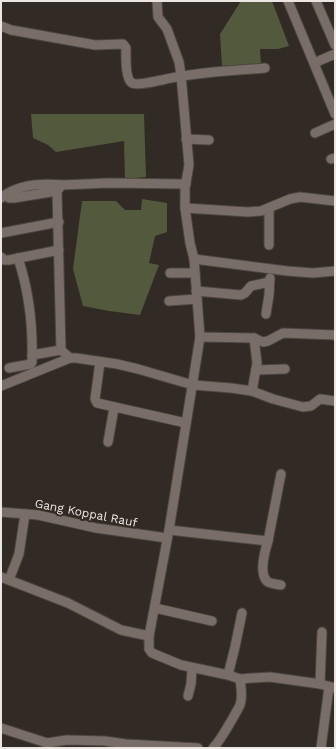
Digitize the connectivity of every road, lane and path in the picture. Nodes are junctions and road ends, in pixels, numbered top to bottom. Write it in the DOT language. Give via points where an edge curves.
graph roads {
  1 [pos="157,1"];
  2 [pos="288,1"];
  3 [pos="316,1"];
  4 [pos="1,26"];
  5 [pos="335,45"];
  6 [pos="335,54"];
  7 [pos="314,63"];
  8 [pos="266,68"];
  9 [pos="181,75"];
  10 [pos="335,114"];
  11 [pos="335,124"];
  12 [pos="315,133"];
  13 [pos="186,139"];
  14 [pos="209,140"];
  15 [pos="186,184"];
  16 [pos="60,188"];
  17 [pos="4,196"];
  18 [pos="335,201"];
  19 [pos="185,208"];
  20 [pos="269,208"];
  21 [pos="58,222"];
  22 [pos="1,233"];
  23 [pos="269,244"];
  24 [pos="58,250"];
  25 [pos="1,257"];
  26 [pos="18,258"];
  27 [pos="194,259"];
  28 [pos="270,268"];
  29 [pos="335,271"];
  30 [pos="170,273"];
  31 [pos="195,273"];
  32 [pos="269,282"];
  33 [pos="196,295"];
  34 [pos="169,301"];
  35 [pos="266,314"];
  36 [pos="335,335"];
  37 [pos="200,338"];
  38 [pos="254,338"];
  39 [pos="61,350"];
  40 [pos="32,355"];
  41 [pos="70,358"];
  42 [pos="100,362"];
  43 [pos="9,368"];
  44 [pos="285,369"];
  45 [pos="256,370"];
  46 [pos="193,385"];
  47 [pos="1,386"];
  48 [pos="252,391"];
  49 [pos="335,401"];
  50 [pos="114,408"];
  51 [pos="186,423"];
  52 [pos="108,442"];
  53 [pos="281,474"];
  54 [pos="1,512"];
  55 [pos="25,514"];
  56 [pos="168,534"];
  57 [pos="268,541"];
  58 [pos="5,579"];
  59 [pos="281,585"];
  60 [pos="155,608"];
  61 [pos="242,613"];
  62 [pos="212,621"];
  63 [pos="322,632"];
  64 [pos="149,636"];
  65 [pos="192,668"];
  66 [pos="228,675"];
  67 [pos="240,679"];
  68 [pos="328,686"];
  69 [pos="188,696"];
  70 [pos="1,728"];
  71 [pos="198,748"];
  72 [pos="212,748"];
  73 [pos="321,748"];
  1 -- 9 [label="street" via="158,17 167,29"];
  2 -- 7 [label="street"];
  3 -- 5 [label="street"];
  4 -- 9 [label="street" via="95,45 123,44 128,78 134,84"];
  6 -- 7 [label="street"];
  7 -- 10 [label="street"];
  8 -- 9 [label="street"];
  9 -- 13 [label="street"];
  11 -- 12 [label="street"];
  13 -- 14 [label="street"];
  13 -- 15 [label="street" via="189,165"];
  15 -- 16 [label="street" via="109,183"];
  15 -- 19 [label="street"];
  16 -- 17 [label="street" via="14,198"];
  16 -- 21 [label="street"];
  18 -- 20 [label="street" via="300,197"];
  19 -- 20 [label="street" via="248,212"];
  19 -- 27 [label="street"];
  20 -- 23 [label="street"];
  21 -- 22 [label="street"];
  21 -- 24 [label="street"];
  24 -- 26 [label="street"];
  24 -- 39 [label="street"];
  25 -- 26 [label="street" via="4,260"];
  26 -- 40 [label="street" via="29,307"];
  27 -- 28 [label="street"];
  27 -- 31 [label="street"];
  28 -- 29 [label="street" via="313,273"];
  28 -- 32 [label="street"];
  30 -- 31 [label="street"];
  31 -- 33 [label="street"];
  32 -- 33 [label="street" via="251,286 242,295"];
  32 -- 35 [label="street"];
  33 -- 34 [label="street"];
  33 -- 37 [label="street"];
  36 -- 38 [label="street" via="283,333 263,342"];
  37 -- 38 [label="street"];
  37 -- 46 [label="street"];
  38 -- 45 [label="street"];
  39 -- 40 [label="street"];
  39 -- 41 [label="street"];
  40 -- 43 [label="street" via="31,364"];
  41 -- 42 [label="street"];
  41 -- 47 [label="street"];
  42 -- 46 [label="street" via="138,369"];
  42 -- 50 [label="street" via="96,401"];
  44 -- 45 [label="street"];
  45 -- 48 [label="street"];
  46 -- 48 [label="street"];
  46 -- 51 [label="street"];
  48 -- 49 [label="street" via="306,407 320,399"];
  50 -- 51 [label="street"];
  50 -- 52 [label="street"];
  51 -- 56 [label="street"];
  53 -- 57 [label="street"];
  54 -- 55 [label="street, Gang Koppal Rauf"];
  55 -- 56 [label="street, Gang Koppal Rauf" via="46,516 96,528"];
  55 -- 58 [label="street" via="19,554"];
  56 -- 57 [label="street, Gang Koppal Rauf"];
  56 -- 60 [label="street"];
  57 -- 59 [label="street" via="263,572 270,583"];
  58 -- 64 [label="street" via="62,600 121,630"];
  60 -- 62 [label="street"];
  60 -- 64 [label="street"];
  61 -- 66 [label="street"];
  63 -- 68 [label="street"];
  64 -- 65 [label="street" via="149,649 152,653"];
  65 -- 66 [label="street"];
  65 -- 69 [label="street"];
  66 -- 67 [label="street"];
  67 -- 68 [label="street" via="270,677"];
  67 -- 72 [label="street" via="240,704"];
  68 -- 73 [label="street"];
  70 -- 71 [label="street" via="47,743 67,740 105,741"];
}
